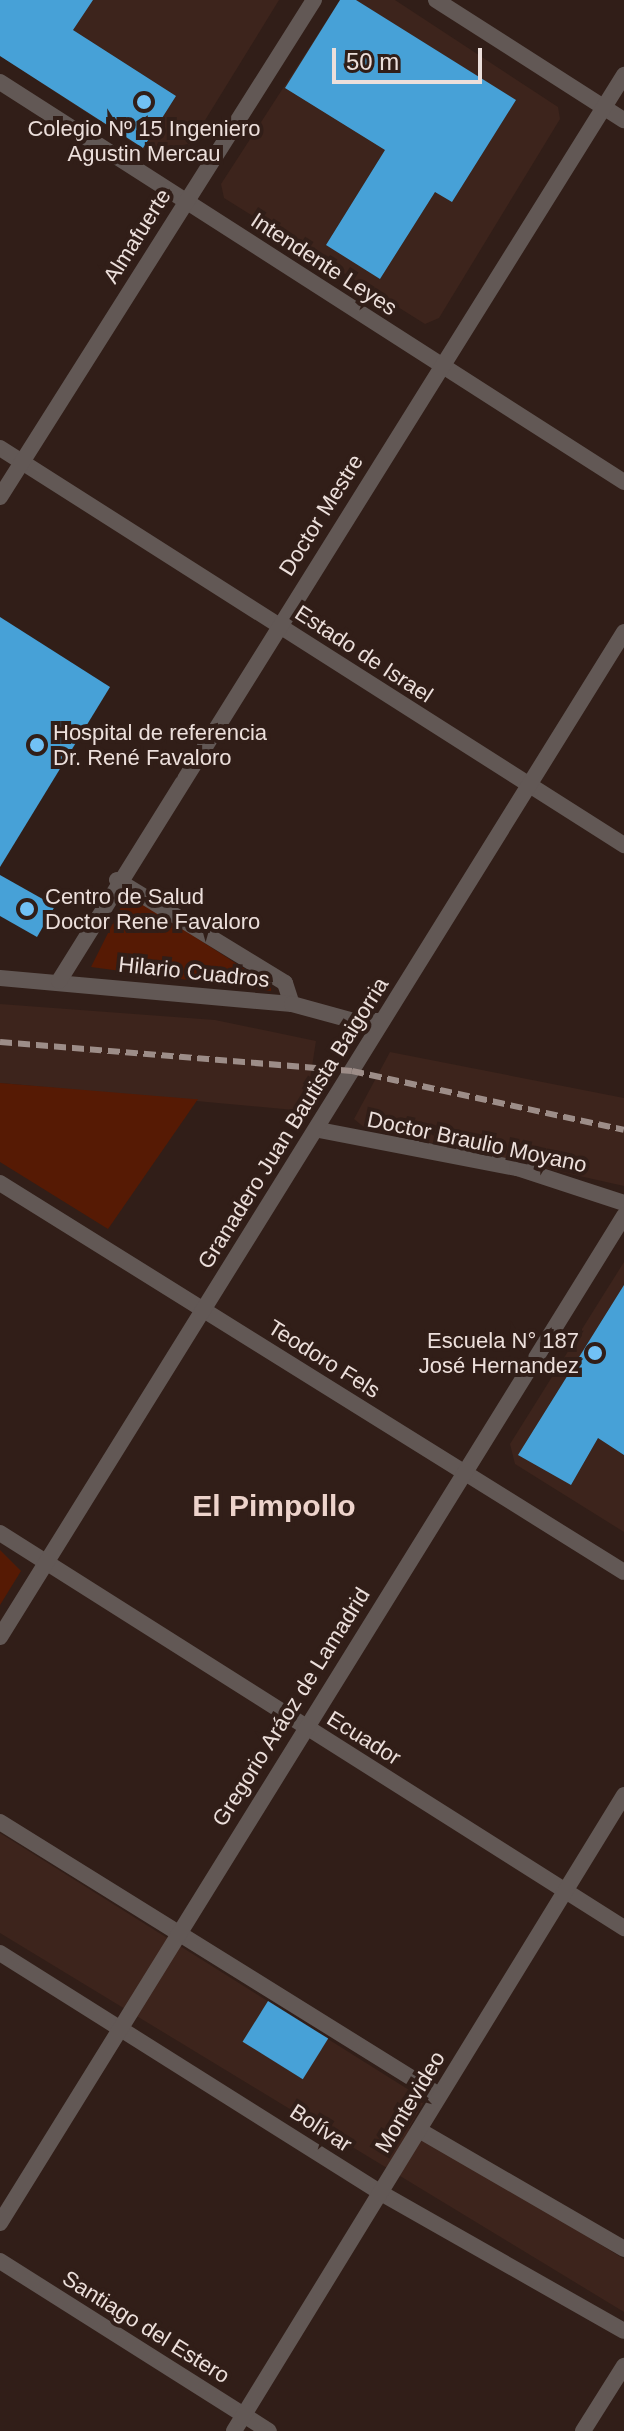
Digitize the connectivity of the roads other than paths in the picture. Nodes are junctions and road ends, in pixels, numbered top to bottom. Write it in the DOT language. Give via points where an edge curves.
graph roads {
  1 [pos="314,0"];
  2 [pos="436,0"];
  3 [pos="624,75"];
  4 [pos="0,82"];
  5 [pos="604,107"];
  6 [pos="624,120"];
  7 [pos="185,200"];
  8 [pos="442,365"];
  9 [pos="0,448"];
  10 [pos="22,462"];
  11 [pos="624,482"];
  12 [pos="0,497"];
  13 [pos="278,625"];
  14 [pos="624,632"];
  15 [pos="529,785"];
  16 [pos="624,845"];
  17 [pos="117,880"];
  18 [pos="0,978"];
  19 [pos="59,981"];
  20 [pos="292,1004"];
  21 [pos="382,1021"];
  22 [pos="319,1130"];
  23 [pos="0,1183"];
  24 [pos="624,1203"];
  25 [pos="624,1216"];
  26 [pos="203,1309"];
  27 [pos="463,1472"];
  28 [pos="0,1533"];
  29 [pos="47,1562"];
  30 [pos="624,1572"];
  31 [pos="0,1637"];
  32 [pos="305,1726"];
  33 [pos="624,1795"];
  34 [pos="0,1822"];
  35 [pos="564,1890"];
  36 [pos="624,1928"];
  37 [pos="177,1932"];
  38 [pos="0,1953"];
  39 [pos="121,2025"];
  40 [pos="439,2095"];
  41 [pos="419,2130"];
  42 [pos="381,2193"];
  43 [pos="0,2223"];
  44 [pos="624,2249"];
  45 [pos="0,2261"];
  46 [pos="624,2331"];
  47 [pos="624,2366"];
  48 [pos="244,2415"];
  49 [pos="234,2431"];
  50 [pos="269,2431"];
  51 [pos="583,2431"];
  1 -- 7 [label="street, Almafuerte"];
  2 -- 5 [label="street"];
  3 -- 5 [label="street, Doctor Mestre"];
  4 -- 7 [label="street, Intendente Leyes"];
  5 -- 6 [label="street"];
  5 -- 8 [label="street, Doctor Mestre"];
  7 -- 8 [label="street, Intendente Leyes"];
  7 -- 10 [label="street, Almafuerte"];
  8 -- 11 [label="street, Intendente Leyes"];
  8 -- 13 [label="street, Doctor Mestre"];
  9 -- 10 [label="street, Estado de Israel"];
  10 -- 12 [label="street, Almafuerte"];
  10 -- 13 [label="street, Estado de Israel"];
  13 -- 15 [label="street, Estado de Israel"];
  13 -- 17 [label="street, Doctor Mestre"];
  14 -- 15 [label="street, Granadero Juan Bautista Baigorria"];
  15 -- 16 [label="street, Estado de Israel"];
  15 -- 21 [label="street, Granadero Juan Bautista Baigorria"];
  17 -- 19 [label="street, Doctor Mestre"];
  17 -- 20 [label="street" via="285,983"];
  18 -- 19 [label="street, Hilario Cuadros"];
  19 -- 20 [label="street, Hilario Cuadros"];
  20 -- 21 [label="street, Hilario Cuadros" via="354,1021"];
  21 -- 22 [label="street, Granadero Juan Bautista Baigorria"];
  22 -- 24 [label="street, Doctor Braulio Moyano" via="517,1168"];
  22 -- 26 [label="street, Granadero Juan Bautista Baigorria"];
  23 -- 26 [label="street, Teodoro Fels"];
  25 -- 27 [label="street, Gregorio Aráoz de Lamadrid"];
  26 -- 27 [label="street, Teodoro Fels"];
  26 -- 29 [label="street, Granadero Juan Bautista Baigorria"];
  27 -- 30 [label="street, Teodoro Fels"];
  27 -- 32 [label="street, Gregorio Aráoz de Lamadrid"];
  28 -- 29 [label="street, Ecuador"];
  29 -- 31 [label="street, Granadero Juan Bautista Baigorria"];
  29 -- 32 [label="street, Ecuador"];
  32 -- 35 [label="street, Ecuador"];
  32 -- 37 [label="street, Gregorio Aráoz de Lamadrid"];
  33 -- 35 [label="street, Montevideo"];
  34 -- 37 [label="street"];
  35 -- 36 [label="street, Ecuador"];
  35 -- 40 [label="street, Montevideo"];
  37 -- 39 [label="street, Gregorio Aráoz de Lamadrid"];
  37 -- 40 [label="street"];
  38 -- 39 [label="street, Bolívar"];
  39 -- 42 [label="street, Bolívar"];
  39 -- 43 [label="street, Gregorio Aráoz de Lamadrid"];
  40 -- 41 [label="street, Montevideo"];
  41 -- 42 [label="street, Montevideo"];
  41 -- 44 [label="street"];
  42 -- 46 [label="street, Bolívar"];
  42 -- 48 [label="street, Montevideo"];
  45 -- 48 [label="street, Santiago del Estero"];
  47 -- 51 [label="street"];
  48 -- 49 [label="street, Montevideo"];
  48 -- 50 [label="street, Santiago del Estero"];
}
